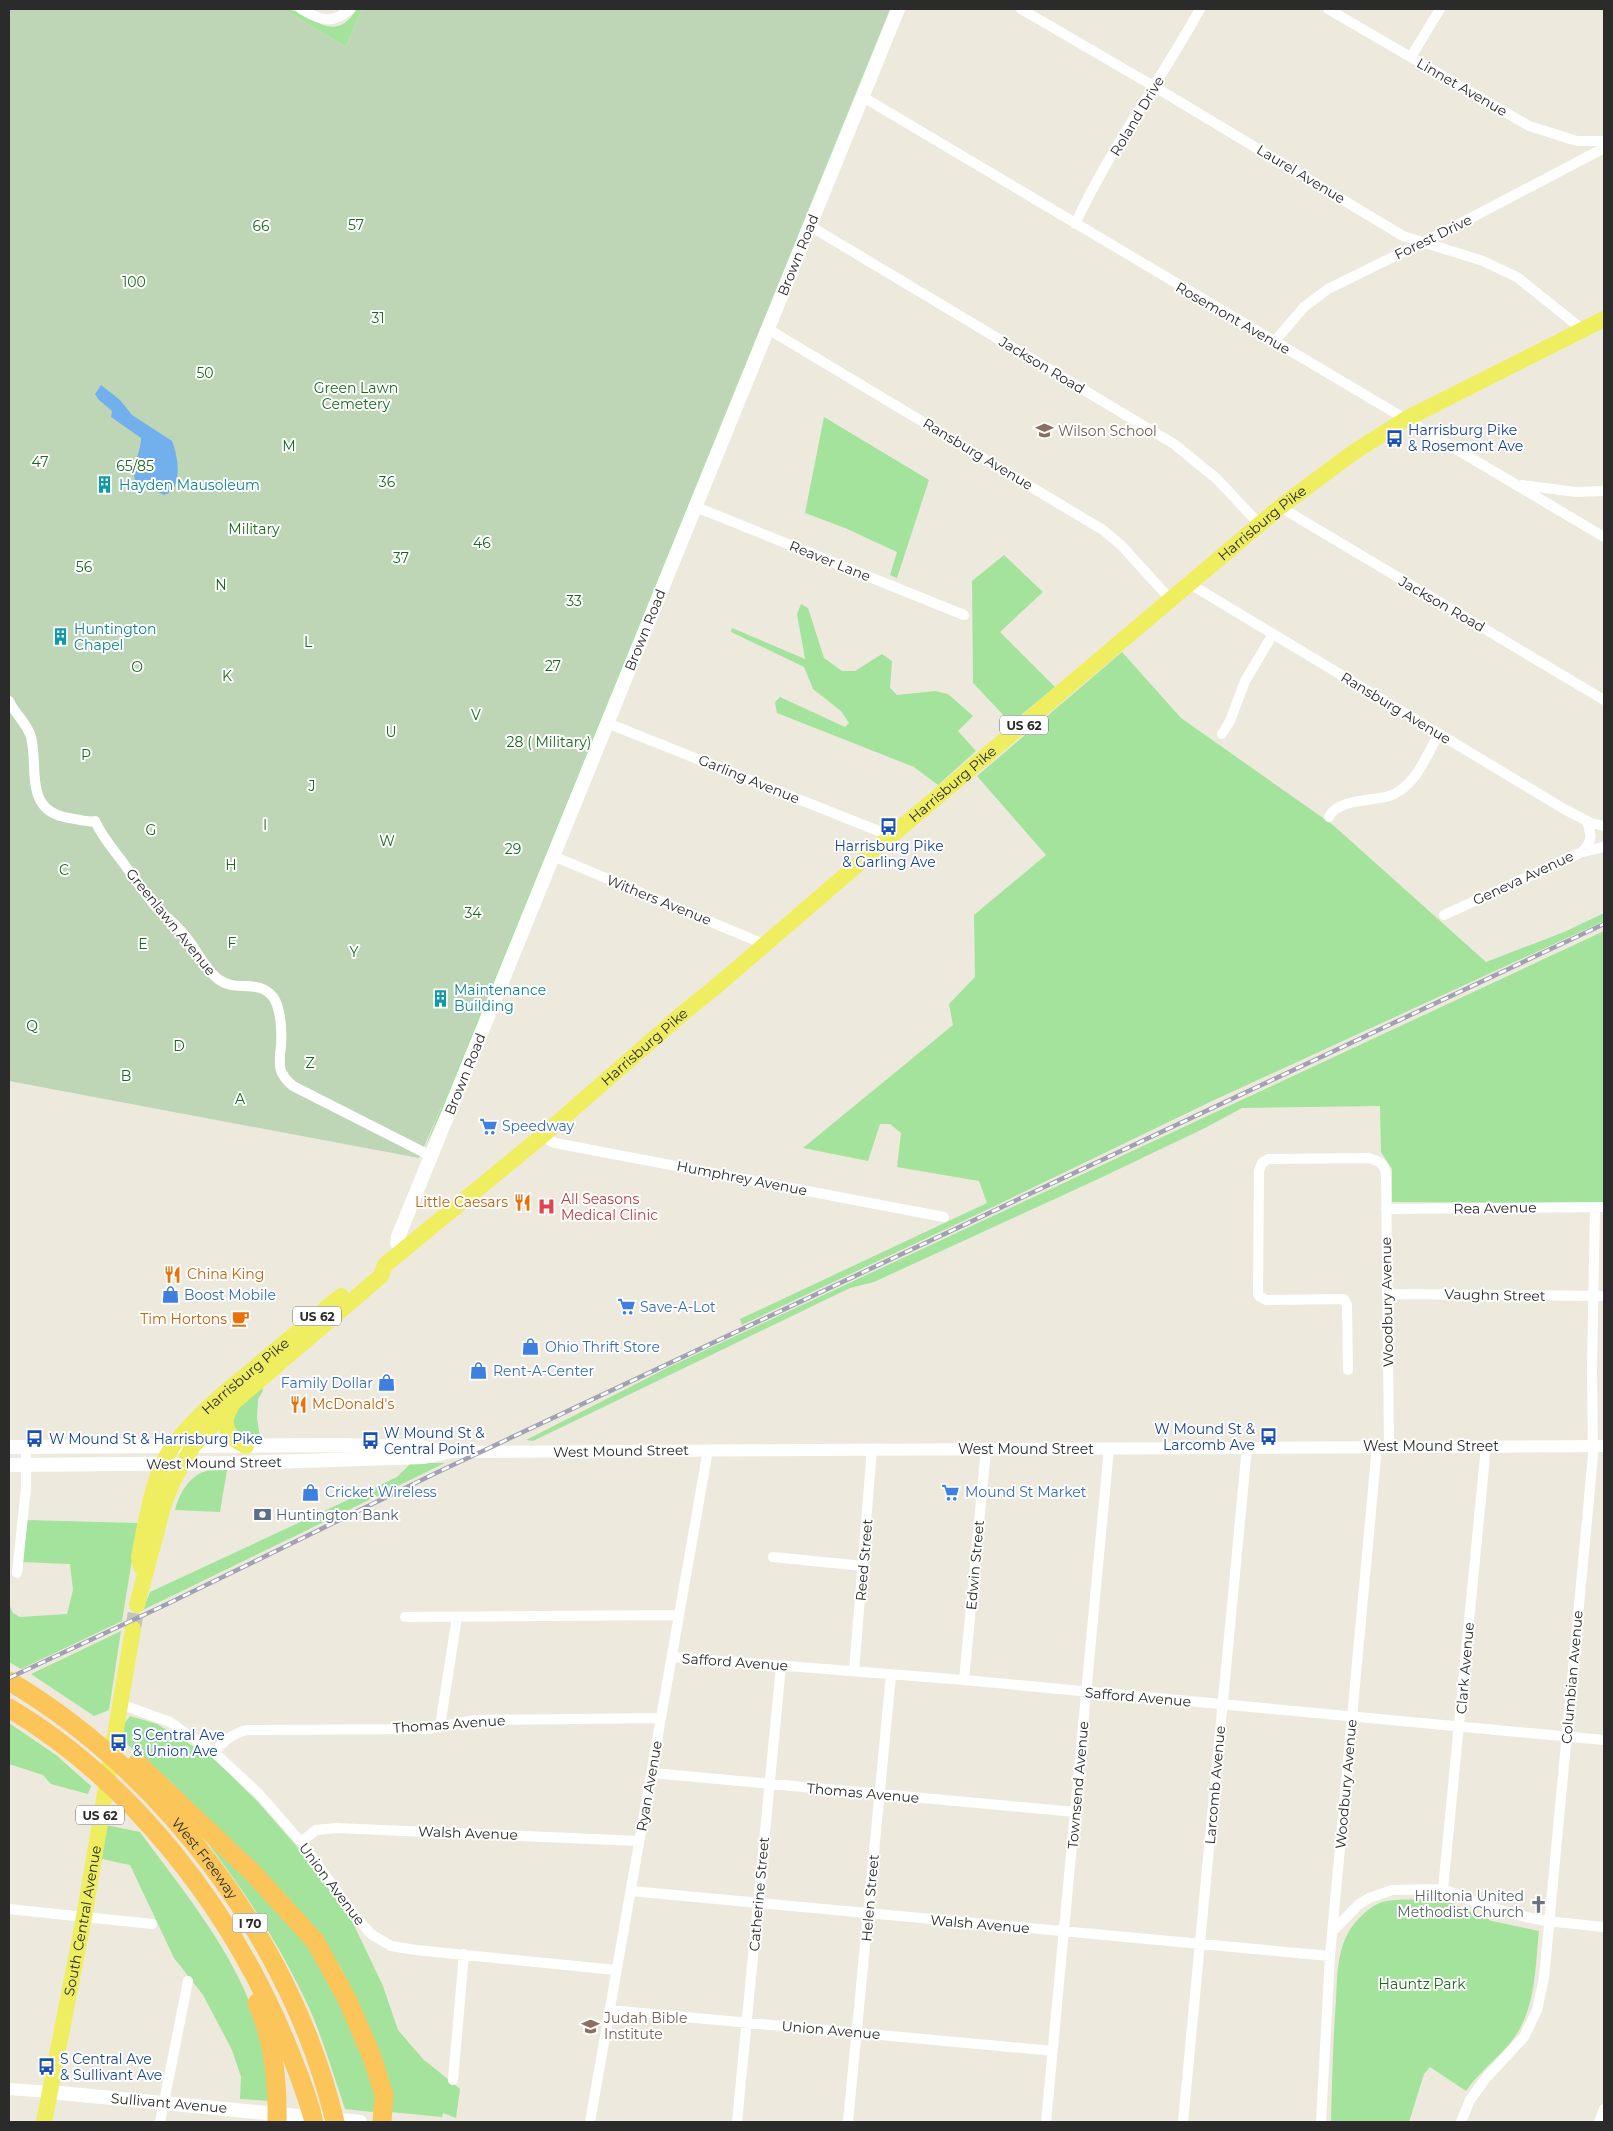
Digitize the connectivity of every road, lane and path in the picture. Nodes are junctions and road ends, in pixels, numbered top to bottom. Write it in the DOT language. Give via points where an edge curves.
graph roads {
  1 [pos="301,9"];
  2 [pos="350,9"];
  3 [pos="898,9"];
  4 [pos="1021,9"];
  5 [pos="1200,9"];
  6 [pos="1328,9"];
  7 [pos="1440,9"];
  8 [pos="1411,57"];
  9 [pos="1155,86"];
  10 [pos="863,97"];
  11 [pos="1604,141"];
  12 [pos="1604,148"];
  13 [pos="1075,224"];
  14 [pos="810,226"];
  15 [pos="1422,242"];
  16 [pos="1604,319"];
  17 [pos="768,329"];
  18 [pos="1583,330"];
  19 [pos="1274,342"];
  20 [pos="1406,419"];
  21 [pos="1516,484"];
  22 [pos="1604,491"];
  23 [pos="696,507"];
  24 [pos="1280,507"];
  25 [pos="1259,524"];
  26 [pos="1604,537"];
  27 [pos="1190,584"];
  28 [pos="1171,600"];
  29 [pos="964,615"];
  30 [pos="1273,634"];
  31 [pos="1604,700"];
  32 [pos="9,701"];
  33 [pos="607,723"];
  34 [pos="1222,734"];
  35 [pos="1439,734"];
  36 [pos="1329,817"];
  37 [pos="1586,820"];
  38 [pos="1604,826"];
  39 [pos="891,836"];
  40 [pos="1604,847"];
  41 [pos="1582,852"];
  42 [pos="553,856"];
  43 [pos="1444,915"];
  44 [pos="766,945"];
  45 [pos="541,1137"];
  46 [pos="431,1156"];
  47 [pos="1600,1207"];
  48 [pos="1386,1209"];
  49 [pos="944,1217"];
  50 [pos="403,1250"];
  51 [pos="385,1265"];
  52 [pos="1387,1294"];
  53 [pos="1593,1296"];
  54 [pos="1604,1296"];
  55 [pos="1348,1370"];
  56 [pos="234,1402"];
  57 [pos="193,1446"];
  58 [pos="246,1446"];
  59 [pos="1383,1446"];
  60 [pos="1486,1446"];
  61 [pos="1599,1446"];
  62 [pos="9,1447"];
  63 [pos="26,1447"];
  64 [pos="172,1447"];
  65 [pos="1247,1447"];
  66 [pos="1109,1448"];
  67 [pos="986,1449"];
  68 [pos="708,1450"];
  69 [pos="872,1450"];
  70 [pos="448,1452"];
  71 [pos="184,1463"];
  72 [pos="164,1464"];
  73 [pos="9,1465"];
  74 [pos="26,1465"];
  75 [pos="773,1557"];
  76 [pos="863,1566"];
  77 [pos="17,1573"];
  78 [pos="143,1577"];
  79 [pos="137,1605"];
  80 [pos="679,1615"];
  81 [pos="457,1616"];
  82 [pos="405,1618"];
  83 [pos="133,1629"];
  84 [pos="672,1657"];
  85 [pos="781,1666"];
  86 [pos="854,1671"];
  87 [pos="891,1675"];
  88 [pos="964,1680"];
  89 [pos="9,1681"];
  90 [pos="1086,1692"];
  91 [pos="120,1704"];
  92 [pos="1223,1705"];
  93 [pos="9,1708"];
  94 [pos="1352,1717"];
  95 [pos="661,1718"];
  96 [pos="440,1726"];
  97 [pos="1459,1727"];
  98 [pos="1567,1736"];
  99 [pos="1604,1740"];
  100 [pos="215,1753"];
  101 [pos="652,1773"];
  102 [pos="147,1780"];
  103 [pos="769,1784"];
  104 [pos="880,1794"];
  105 [pos="1075,1812"];
  106 [pos="639,1841"];
  107 [pos="301,1842"];
  108 [pos="1444,1889"];
  109 [pos="631,1891"];
  110 [pos="758,1903"];
  111 [pos="9,1909"];
  112 [pos="868,1913"];
  113 [pos="84,1916"];
  114 [pos="1549,1922"];
  115 [pos="152,1924"];
  116 [pos="1604,1926"];
  117 [pos="1064,1931"];
  118 [pos="1332,1932"];
  119 [pos="231,1934"];
  120 [pos="1200,1944"];
  121 [pos="464,1954"];
  122 [pos="1330,1956"];
  123 [pos="616,1970"];
  124 [pos="188,1981"];
  125 [pos="609,2010"];
  126 [pos="747,2022"];
  127 [pos="857,2033"];
  128 [pos="1053,2051"];
  129 [pos="452,2080"];
  130 [pos="9,2089"];
  131 [pos="50,2092"];
  132 [pos="165,2103"];
  133 [pos="1604,2109"];
  134 [pos="44,2122"];
  135 [pos="160,2122"];
  136 [pos="277,2122"];
  137 [pos="314,2122"];
  138 [pos="335,2122"];
  139 [pos="360,2122"];
  140 [pos="382,2122"];
  141 [pos="590,2122"];
  142 [pos="737,2122"];
  143 [pos="848,2122"];
  144 [pos="1046,2122"];
  145 [pos="1183,2122"];
  146 [pos="1321,2122"];
  147 [pos="1461,2122"];
  148 [pos="1599,2122"];
  1 -- 2 [label="street" via="324,19 338,18"];
  3 -- 10 [label="main road, Brown Road"];
  4 -- 9 [label="street, Laurel Avenue"];
  5 -- 9 [label="street, Roland Drive"];
  6 -- 8 [label="street, Linnet Avenue"];
  7 -- 8 [label="street"];
  8 -- 11 [label="street, Linnet Avenue" via="1529,126 1577,141"];
  9 -- 13 [label="street, Roland Drive" via="1130,123"];
  9 -- 15 [label="street, Laurel Avenue" via="1402,236"];
  10 -- 13 [label="street, Rosemont Avenue"];
  10 -- 14 [label="main road, Brown Road"];
  12 -- 15 [label="street, Forest Drive"];
  13 -- 19 [label="street, Rosemont Avenue"];
  14 -- 17 [label="main road, Brown Road"];
  14 -- 25 [label="street, Jackson Road" via="1174,444 1217,479"];
  15 -- 18 [label="street, Laurel Avenue" via="1483,261 1517,277"];
  15 -- 19 [label="street, Forest Drive" via="1328,289 1304,307"];
  16 -- 18 [label="main road, Harrisburg Pike / US 62"];
  17 -- 23 [label="main road, Brown Road"];
  17 -- 28 [label="street, Ransburg Avenue" via="1103,530"];
  18 -- 20 [label="main road, Harrisburg Pike / US 62"];
  19 -- 20 [label="street, Rosemont Avenue"];
  20 -- 21 [label="street, Rosemont Avenue"];
  20 -- 24 [label="main road, Harrisburg Pike / US 62" via="1354,452"];
  21 -- 22 [label="street" via="1568,492"];
  21 -- 26 [label="street, Rosemont Avenue"];
  23 -- 29 [label="street, Reaver Lane"];
  23 -- 33 [label="main road, Brown Road"];
  24 -- 25 [label="main road, Harrisburg Pike / US 62"];
  24 -- 31 [label="street, Jackson Road"];
  25 -- 27 [label="main road, Harrisburg Pike / US 62"];
  27 -- 28 [label="main road, Harrisburg Pike / US 62"];
  27 -- 30 [label="street, Ransburg Avenue"];
  28 -- 39 [label="main road, Harrisburg Pike / US 62"];
  30 -- 34 [label="street" via="1245,681"];
  30 -- 35 [label="street, Ransburg Avenue"];
  32 -- 46 [label="street, Greenlawn Avenue" via="30,735 36,793 42,803 63,817 95,821 150,899 186,936 208,969 218,979 234,987 264,988 274,1000 281,1044 279,1064 284,1078 293,1086"];
  33 -- 39 [label="street, Garling Avenue"];
  33 -- 42 [label="main road, Brown Road"];
  35 -- 36 [label="street" via="1405,787 1388,796 1352,802 1332,812"];
  35 -- 37 [label="street, Ransburg Avenue"];
  37 -- 38 [label="street, Ransburg Avenue"];
  37 -- 41 [label="street" via="1591,832 1590,843"];
  39 -- 44 [label="main road, Harrisburg Pike / US 62"];
  40 -- 41 [label="street, Geneva Avenue"];
  41 -- 43 [label="street, Geneva Avenue"];
  42 -- 44 [label="street, Withers Avenue"];
  42 -- 46 [label="main road, Brown Road"];
  44 -- 45 [label="main road, Harrisburg Pike / US 62"];
  45 -- 49 [label="street, Humphrey Avenue" via="555,1144"];
  45 -- 50 [label="main road, Harrisburg Pike / US 62"];
  46 -- 50 [label="main road, Brown Road" via="398,1237 397,1243"];
  47 -- 48 [label="street, Rea Avenue"];
  47 -- 53 [label="street, Columbian Avenue"];
  48 -- 52 [label="street, Woodbury Avenue"];
  48 -- 55 [label="street, Woodbury Avenue" via="1385,1166 1379,1161 1368,1158 1276,1158 1268,1159 1260,1166 1260,1298 1344,1299 1347,1306"];
  50 -- 51 [label="main road, Harrisburg Pike / US 62"];
  51 -- 56 [label="main road, Harrisburg Pike / US 62" via="381,1276"];
  51 -- 64 [label="main road, Harrisburg Pike / US 62" via="376,1267 244,1376 205,1410"];
  52 -- 53 [label="street, Vaughn Street"];
  52 -- 59 [label="street, Woodbury Avenue"];
  53 -- 54 [label="street, Vaughn Street"];
  53 -- 61 [label="street, Columbian Avenue"];
  56 -- 57 [label="main road, Harrisburg Pike / US 62"];
  56 -- 58 [label="main road" via="227,1414 226,1426 233,1439"];
  57 -- 58 [label="main road, West Mound Street"];
  57 -- 64 [label="main road, West Mound Street"];
  57 -- 71 [label="main road, Harrisburg Pike / US 62"];
  58 -- 70 [label="main road, West Mound Street" via="422,1447"];
  59 -- 60 [label="street, West Mound Street"];
  59 -- 65 [label="street, West Mound Street"];
  59 -- 94 [label="street, Woodbury Avenue"];
  60 -- 61 [label="street, West Mound Street"];
  60 -- 97 [label="street, Clark Avenue"];
  61 -- 98 [label="street, Columbian Avenue"];
  62 -- 63 [label="main road, West Mound Street"];
  63 -- 64 [label="main road, West Mound Street"];
  63 -- 74 [label="street"];
  64 -- 72 [label="main road, Harrisburg Pike / US 62"];
  65 -- 66 [label="street, West Mound Street"];
  65 -- 92 [label="street, Larcomb Avenue"];
  66 -- 67 [label="street, West Mound Street"];
  66 -- 90 [label="street, Townsend Avenue"];
  67 -- 69 [label="street, West Mound Street"];
  67 -- 88 [label="street, Edwin Street"];
  68 -- 69 [label="street, West Mound Street"];
  68 -- 70 [label="street, West Mound Street"];
  68 -- 80 [label="street, Ryan Avenue"];
  69 -- 76 [label="street, Reed Street"];
  70 -- 71 [label="main road, West Mound Street" via="424,1457"];
  71 -- 72 [label="main road, West Mound Street"];
  71 -- 78 [label="main road, US 62" via="162,1506"];
  72 -- 74 [label="main road, West Mound Street"];
  72 -- 78 [label="main road, US 62" via="144,1529 139,1557"];
  73 -- 74 [label="main road, West Mound Street"];
  74 -- 77 [label="street"];
  75 -- 76 [label="street"];
  76 -- 86 [label="street, Reed Street"];
  78 -- 79 [label="main road, US 62"];
  80 -- 81 [label="street"];
  80 -- 84 [label="street, Ryan Avenue"];
  81 -- 82 [label="street"];
  81 -- 96 [label="street"];
  83 -- 91 [label="main road, South Central Avenue / US 62"];
  84 -- 85 [label="street, Safford Avenue"];
  84 -- 95 [label="street, Ryan Avenue"];
  85 -- 86 [label="street, Safford Avenue"];
  85 -- 103 [label="street, Catherine Street"];
  86 -- 87 [label="street, Safford Avenue"];
  87 -- 88 [label="street, Safford Avenue"];
  87 -- 104 [label="street, Helen Street"];
  88 -- 90 [label="street, Safford Avenue"];
  89 -- 102 [label="highway, West Freeway / I 70"];
  90 -- 92 [label="street, Safford Avenue"];
  90 -- 105 [label="street, Townsend Avenue"];
  91 -- 100 [label="street, Union Avenue" via="170,1722"];
  91 -- 113 [label="main road, South Central Avenue / US 62"];
  92 -- 94 [label="street, Safford Avenue"];
  92 -- 120 [label="street, Larcomb Avenue"];
  93 -- 119 [label="highway, West Freeway / I 70" via="85,1764 140,1816 196,1881"];
  94 -- 97 [label="street, Safford Avenue"];
  94 -- 118 [label="street, Woodbury Avenue"];
  95 -- 96 [label="street, Thomas Avenue" via="475,1720"];
  95 -- 101 [label="street, Ryan Avenue"];
  96 -- 100 [label="street, Thomas Avenue" via="428,1729 247,1730 230,1737"];
  97 -- 98 [label="street, Safford Avenue"];
  97 -- 108 [label="street, Clark Avenue"];
  98 -- 99 [label="street, Safford Avenue"];
  98 -- 114 [label="street, Columbian Avenue"];
  100 -- 107 [label="street, Union Avenue"];
  101 -- 103 [label="street, Thomas Avenue"];
  101 -- 106 [label="street, Ryan Avenue"];
  102 -- 138 [label="highway, West Freeway / I 70" via="248,1919 289,1993 322,2078"];
  102 -- 140 [label="highway" via="252,1872 315,1941 347,1999 372,2057 384,2095"];
  103 -- 104 [label="street, Thomas Avenue"];
  103 -- 110 [label="street, Catherine Street"];
  104 -- 105 [label="street, Thomas Avenue"];
  104 -- 112 [label="street, Helen Street"];
  105 -- 117 [label="street, Townsend Avenue"];
  106 -- 107 [label="street, Walsh Avenue" via="336,1828 316,1830"];
  106 -- 109 [label="street, Ryan Avenue"];
  107 -- 121 [label="street, Union Avenue" via="371,1934 403,1949"];
  108 -- 114 [label="street" via="1483,1905"];
  108 -- 118 [label="street" via="1392,1890 1369,1898"];
  109 -- 110 [label="street, Walsh Avenue"];
  109 -- 123 [label="street, Ryan Avenue"];
  110 -- 112 [label="street, Walsh Avenue"];
  110 -- 126 [label="street, Catherine Street"];
  111 -- 113 [label="street"];
  112 -- 117 [label="street, Walsh Avenue"];
  112 -- 127 [label="street, Helen Street"];
  113 -- 115 [label="street"];
  113 -- 131 [label="main road, South Central Avenue / US 62"];
  114 -- 116 [label="street"];
  114 -- 147 [label="street, Columbian Avenue" via="1544,1978 1537,2010 1524,2037 1470,2100"];
  117 -- 120 [label="street, Walsh Avenue"];
  117 -- 128 [label="street, Townsend Avenue"];
  118 -- 122 [label="street, Woodbury Avenue"];
  119 -- 136 [label="highway" via="266,2031 276,2085"];
  119 -- 137 [label="highway, West Freeway / I 70" via="269,2002"];
  120 -- 122 [label="street, Walsh Avenue"];
  120 -- 145 [label="street, Larcomb Avenue"];
  121 -- 123 [label="street, Union Avenue"];
  121 -- 129 [label="street"];
  122 -- 146 [label="street, Woodbury Avenue"];
  123 -- 125 [label="street, Ryan Avenue"];
  124 -- 132 [label="street"];
  125 -- 126 [label="street, Union Avenue"];
  125 -- 141 [label="street, Ryan Avenue"];
  126 -- 127 [label="street, Union Avenue"];
  126 -- 142 [label="street, Catherine Street"];
  127 -- 128 [label="street, Union Avenue"];
  127 -- 143 [label="street, Helen Street"];
  128 -- 144 [label="street, Townsend Avenue"];
  130 -- 131 [label="street, Sullivant Avenue"];
  131 -- 132 [label="main road, Sullivant Avenue"];
  131 -- 134 [label="main road, South Central Avenue / US 62"];
  132 -- 135 [label="street"];
  132 -- 139 [label="main road, Sullivant Avenue"];
  133 -- 148 [label="street"];
}
